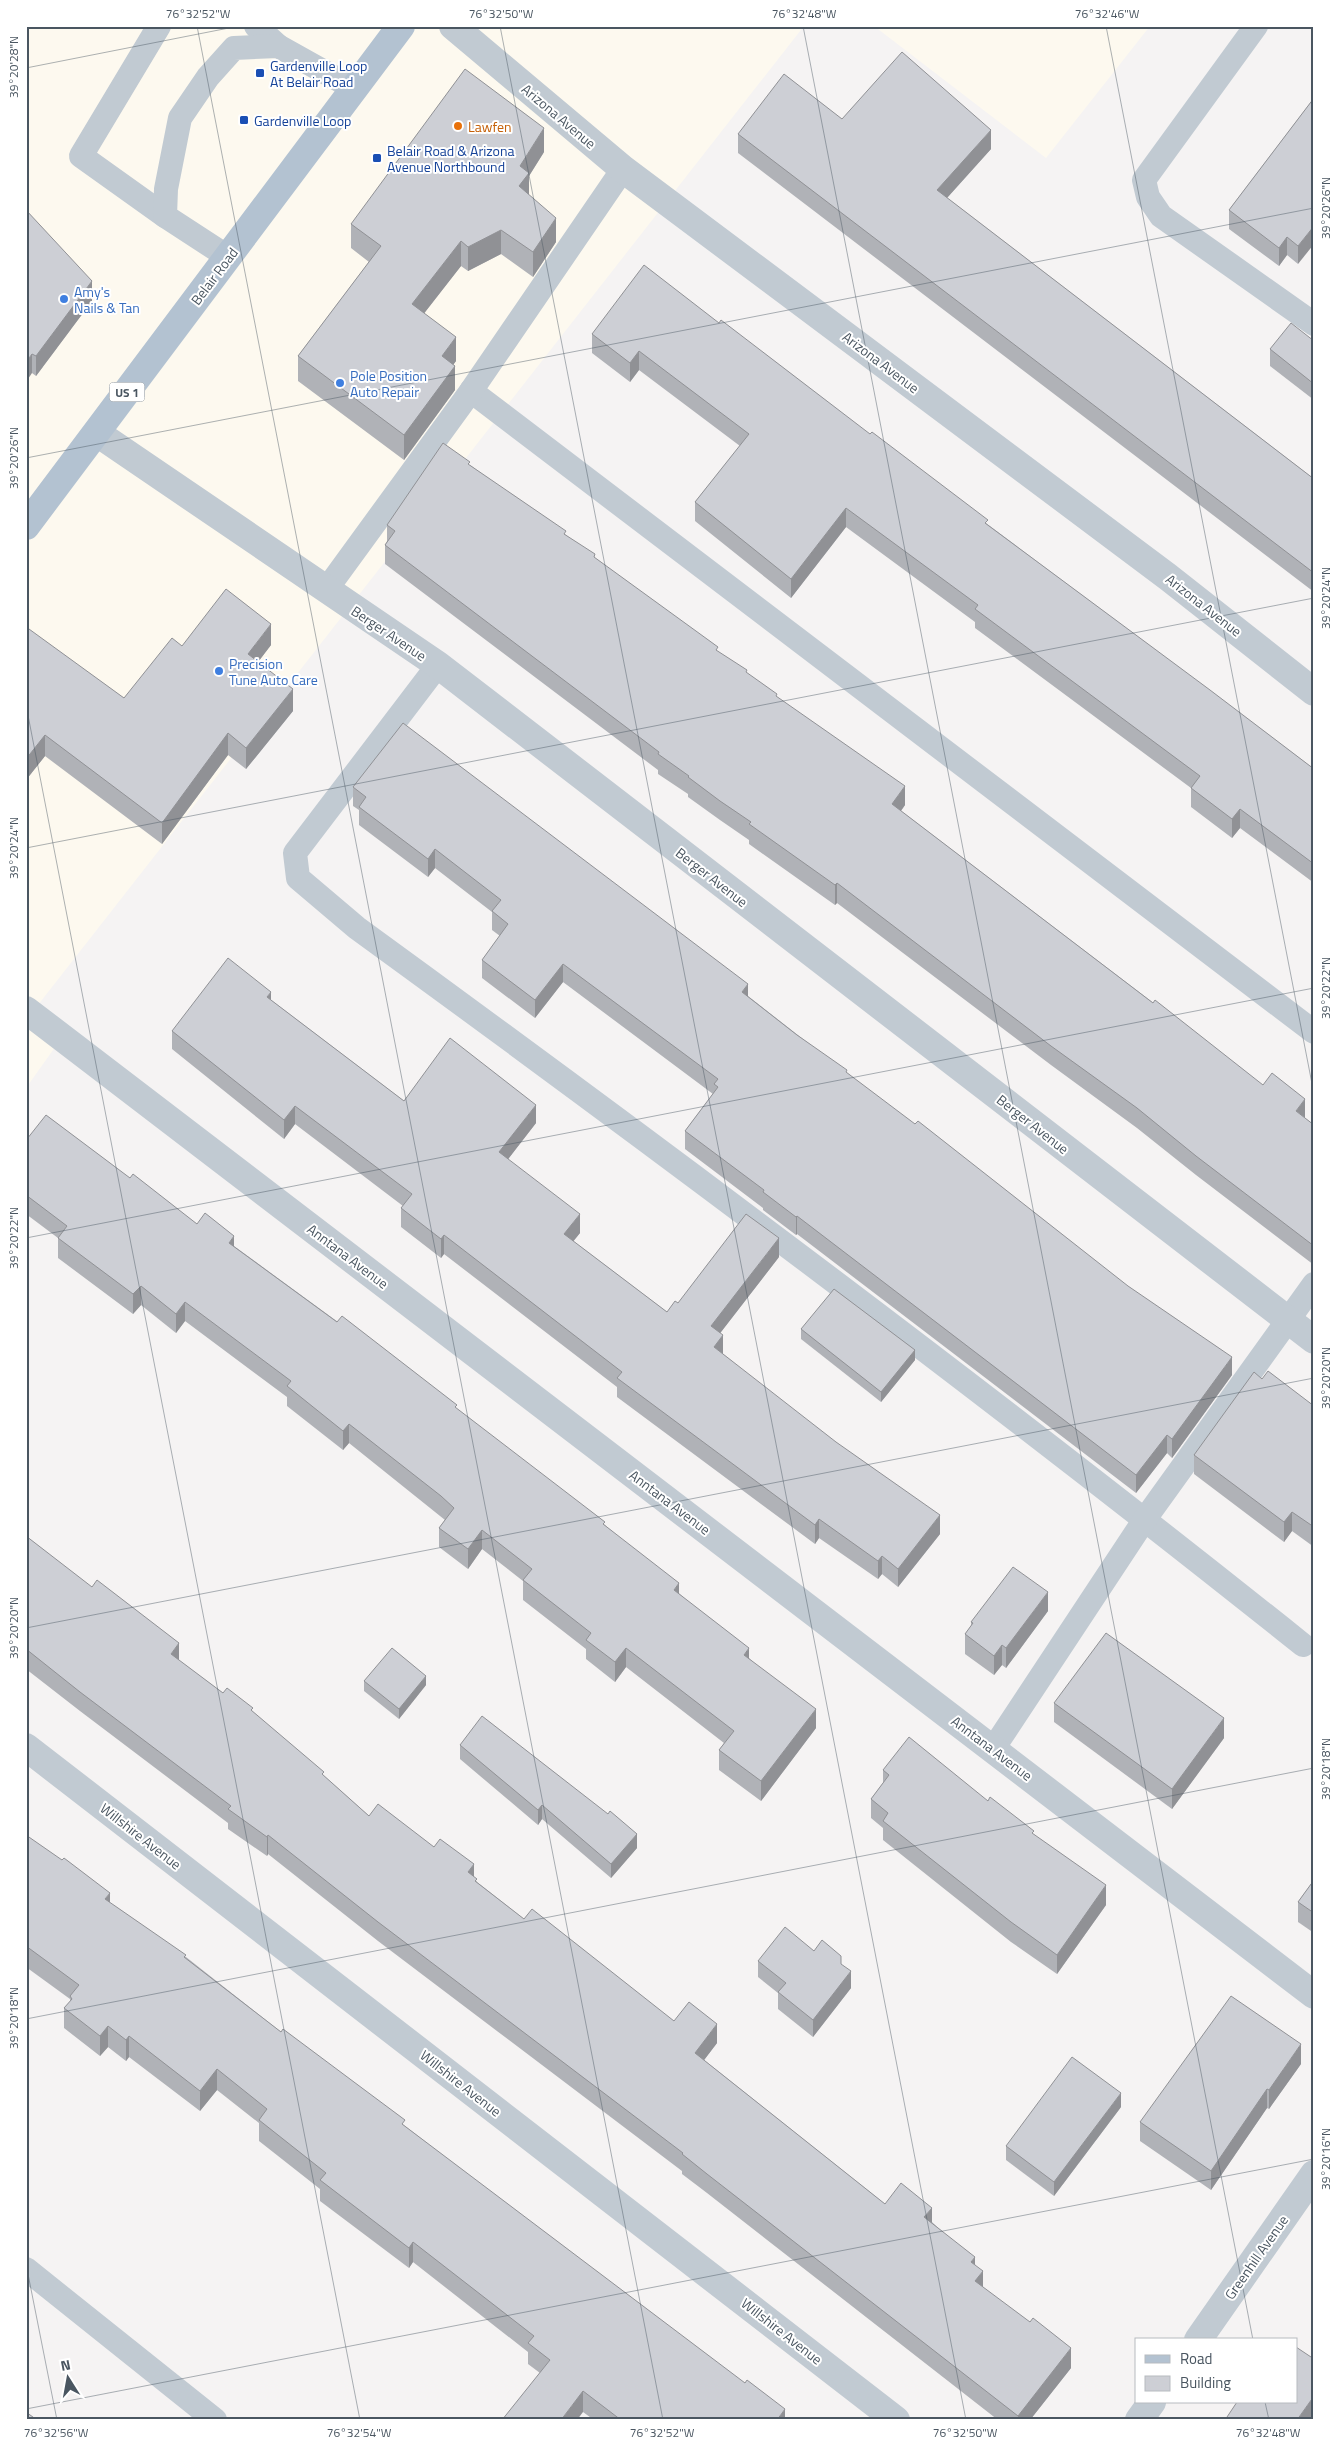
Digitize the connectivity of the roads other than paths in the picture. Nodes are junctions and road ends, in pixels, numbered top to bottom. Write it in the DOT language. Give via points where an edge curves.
graph roads {
  1 [pos="158,26"];
  2 [pos="256,26"];
  3 [pos="401,26"];
  4 [pos="453,26"];
  5 [pos="1256,26"];
  6 [pos="278,46"];
  7 [pos="355,89"];
  8 [pos="623,169"];
  9 [pos="165,216"];
  10 [pos="228,258"];
  11 [pos="1314,324"];
  12 [pos="472,391"];
  13 [pos="97,433"];
  14 [pos="26,526"];
  15 [pos="326,590"];
  16 [pos="438,665"];
  17 [pos="1314,692"];
  18 [pos="26,1010"];
  19 [pos="1314,1032"];
  20 [pos="1314,1284"];
  21 [pos="1289,1321"];
  22 [pos="1314,1340"];
  23 [pos="1145,1519"];
  24 [pos="1303,1645"];
  25 [pos="26,1747"];
  26 [pos="993,1749"];
  27 [pos="1314,1995"];
  28 [pos="1314,2174"];
  29 [pos="26,2269"];
  30 [pos="1199,2338"];
  31 [pos="1151,2404"];
  32 [pos="216,2420"];
  33 [pos="896,2420"];
  34 [pos="1139,2420"];
  1 -- 9 [label="lane" via="81,156"];
  2 -- 6 [label="lane"];
  3 -- 7 [label="main road, Belair Road / US 1"];
  4 -- 8 [label="street, Arizona Avenue"];
  5 -- 11 [label="lane" via="1144,180 1148,197 1161,216"];
  6 -- 7 [label="lane"];
  6 -- 9 [label="lane" via="234,48 208,77 180,118 166,189"];
  7 -- 10 [label="main road, Belair Road / US 1"];
  8 -- 12 [label="lane"];
  8 -- 17 [label="street, Arizona Avenue" via="1168,577"];
  9 -- 10 [label="lane"];
  10 -- 13 [label="main road, Belair Road / US 1"];
  12 -- 15 [label="lane"];
  12 -- 19 [label="lane"];
  13 -- 14 [label="main road, Belair Road / US 1"];
  13 -- 15 [label="street, Berger Avenue"];
  15 -- 16 [label="street, Berger Avenue"];
  16 -- 21 [label="street, Berger Avenue"];
  16 -- 23 [label="lane" via="295,853 298,878 357,928 749,1217"];
  18 -- 26 [label="street, Anntana Avenue"];
  20 -- 21 [label="lane"];
  21 -- 22 [label="street, Berger Avenue"];
  21 -- 23 [label="lane"];
  23 -- 24 [label="lane"];
  23 -- 26 [label="lane"];
  25 -- 33 [label="street, Willshire Avenue"];
  26 -- 27 [label="street, Anntana Avenue"];
  28 -- 30 [label="street, Greenhill Avenue"];
  29 -- 32 [label="lane"];
  31 -- 34 [label="street"];
}
